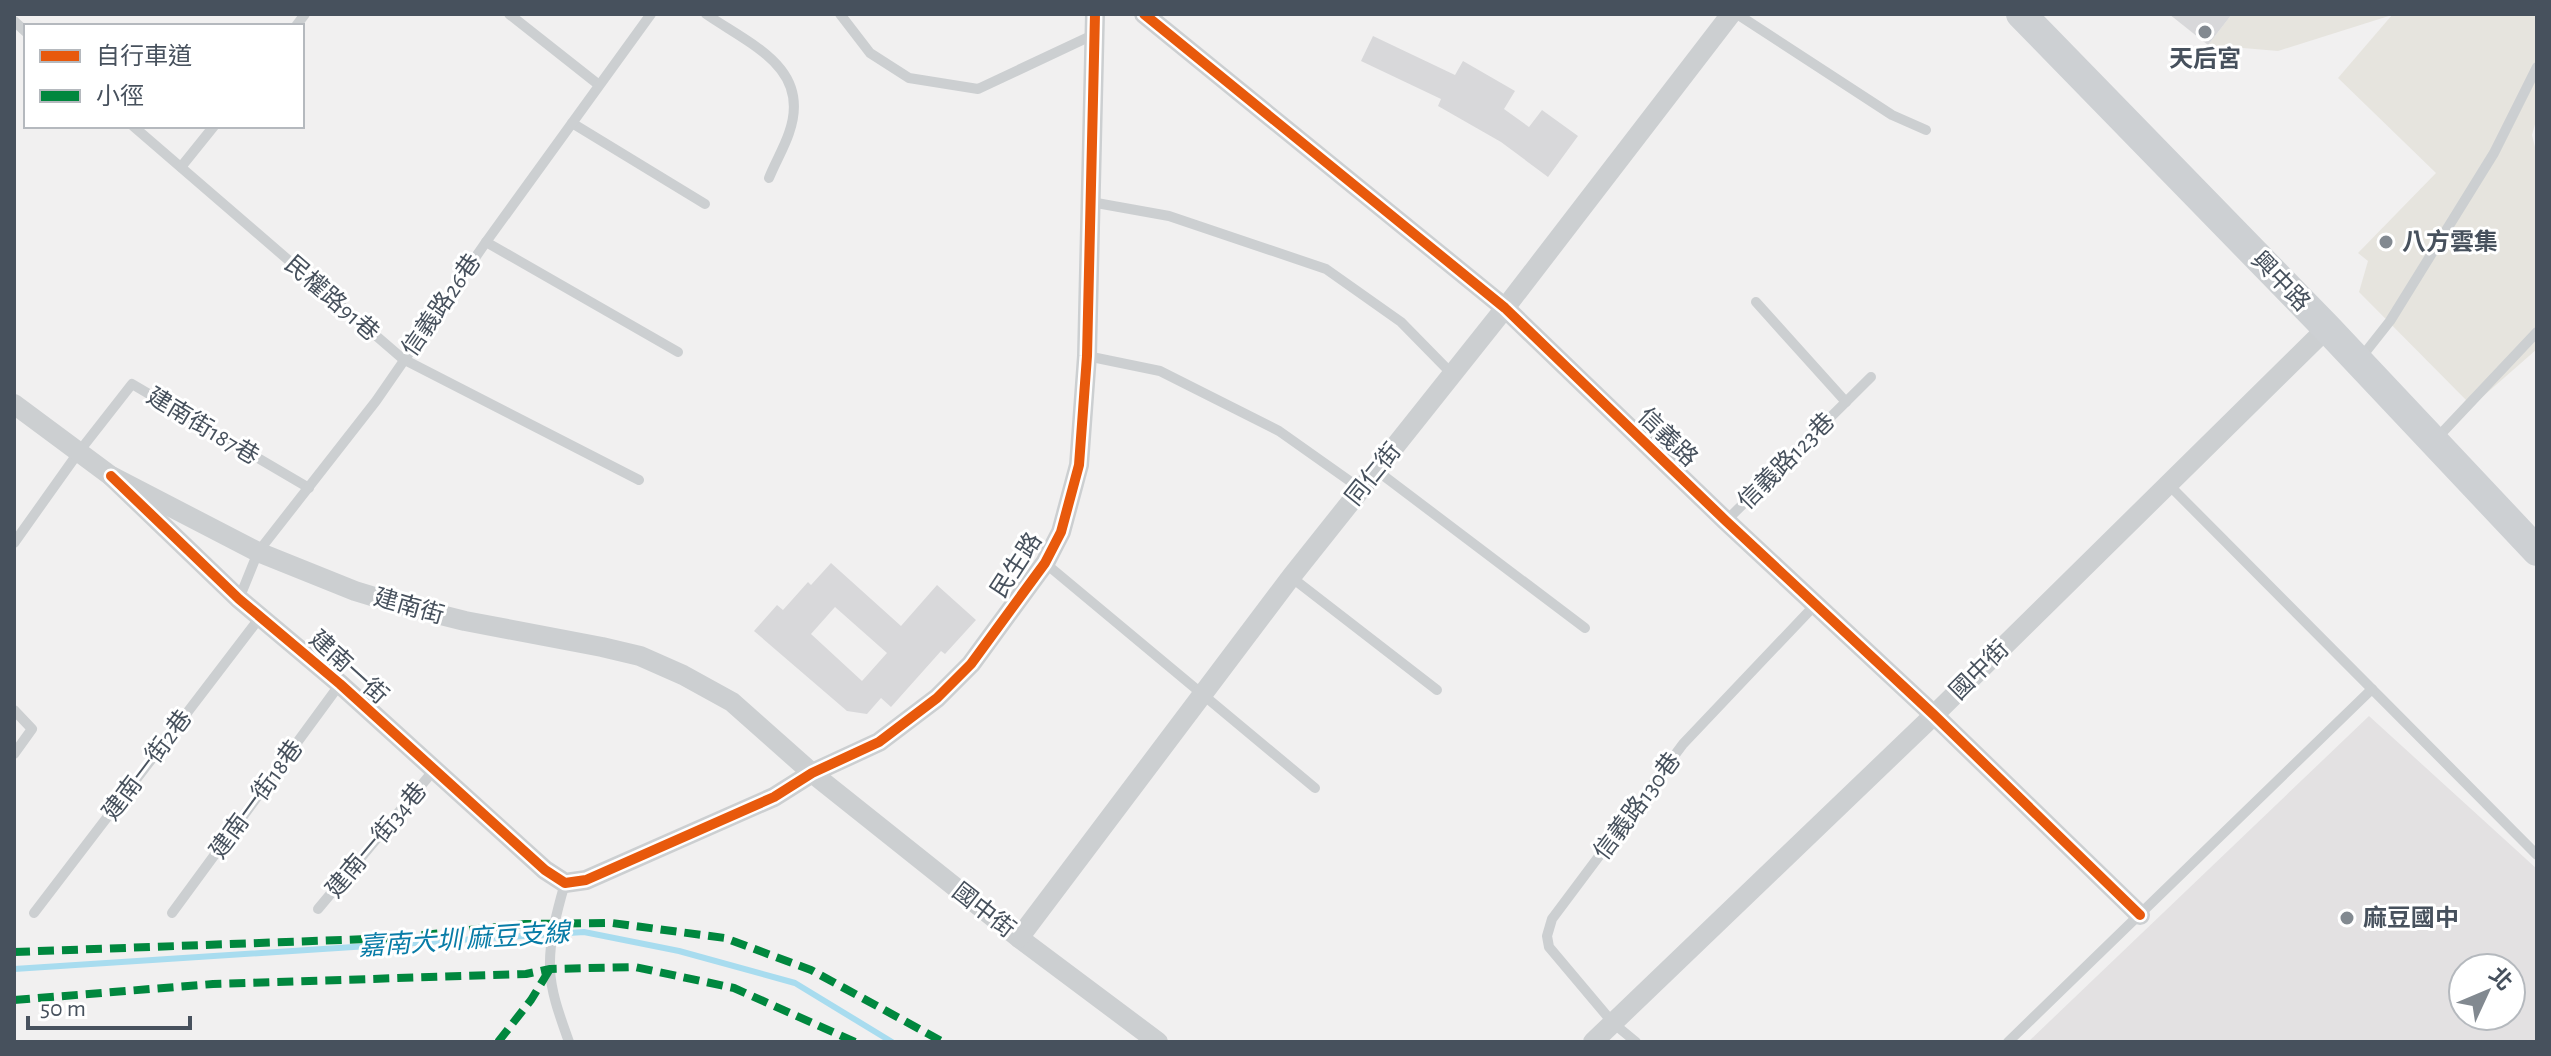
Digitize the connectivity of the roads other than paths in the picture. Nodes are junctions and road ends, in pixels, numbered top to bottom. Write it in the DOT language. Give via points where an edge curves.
graph roads {
  1 [pos="509,14"];
  2 [pos="651,14"];
  3 [pos="706,14"];
  4 [pos="840,14"];
  5 [pos="1144,14"];
  6 [pos="1731,14"];
  7 [pos="1737,14"];
  8 [pos="2021,14"];
  9 [pos="1095,24"];
  10 [pos="2537,67"];
  11 [pos="599,85"];
  12 [pos="572,123"];
  13 [pos="135,128"];
  14 [pos="212,128"];
  15 [pos="1926,130"];
  16 [pos="181,167"];
  17 [pos="769,178"];
  18 [pos="1091,202"];
  19 [pos="705,204"];
  20 [pos="486,242"];
  21 [pos="1756,302"];
  22 [pos="1505,308"];
  23 [pos="2327,328"];
  24 [pos="2537,332"];
  25 [pos="678,352"];
  26 [pos="1087,356"];
  27 [pos="403,359"];
  28 [pos="2358,361"];
  29 [pos="1452,374"];
  30 [pos="1871,377"];
  31 [pos="1846,402"];
  32 [pos="14,404"];
  33 [pos="2433,442"];
  34 [pos="78,453"];
  35 [pos="1376,470"];
  36 [pos="111,476"];
  37 [pos="639,480"];
  38 [pos="2168,484"];
  39 [pos="309,488"];
  40 [pos="1361,489"];
  41 [pos="1726,521"];
  42 [pos="14,543"];
  43 [pos="2537,551"];
  44 [pos="258,552"];
  45 [pos="1045,563"];
  46 [pos="1291,577"];
  47 [pos="239,599"];
  48 [pos="1815,605"];
  49 [pos="261,616"];
  50 [pos="1585,628"];
  51 [pos="340,684"];
  52 [pos="2372,689"];
  53 [pos="1437,690"];
  54 [pos="1202,695"];
  55 [pos="14,710"];
  56 [pos="1934,715"];
  57 [pos="14,754"];
  58 [pos="434,770"];
  59 [pos="812,773"];
  60 [pos="1315,788"];
  61 [pos="2537,855"];
  62 [pos="565,883"];
  63 [pos="318,909"];
  64 [pos="34,913"];
  65 [pos="172,913"];
  66 [pos="2140,915"];
  67 [pos="1019,938"];
  68 [pos="1613,1023"];
  69 [pos="569,1042"];
  70 [pos="1158,1042"];
  71 [pos="1593,1042"];
  72 [pos="1636,1042"];
  73 [pos="2008,1042"];
  1 -- 11 [label="lane"];
  2 -- 11 [label="lane, 信義路26巷"];
  3 -- 17 [label="lane" via="788,75 795,97 790,131"];
  4 -- 9 [label="lane" via="870,53 909,78 978,89"];
  5 -- 22 [label="street, 信義路"];
  6 -- 22 [label="street, 同仁街"];
  7 -- 15 [label="lane" via="1892,115"];
  8 -- 23 [label="main road, 興中路"];
  9 -- 18 [label="street, 民生路"];
  10 -- 28 [label="lane" via="2494,153 2390,321"];
  11 -- 12 [label="lane, 信義路26巷"];
  12 -- 19 [label="lane"];
  12 -- 20 [label="lane, 信義路26巷"];
  13 -- 16 [label="lane, 民權路91巷"];
  14 -- 16 [label="lane"];
  16 -- 27 [label="lane, 民權路91巷"];
  18 -- 26 [label="street, 民生路"];
  18 -- 29 [label="lane" via="1169,216 1326,269 1401,322"];
  20 -- 25 [label="lane"];
  20 -- 27 [label="lane, 信義路26巷"];
  21 -- 31 [label="lane, 信義路123巷"];
  22 -- 29 [label="street, 同仁街"];
  22 -- 41 [label="street, 信義路"];
  23 -- 28 [label="main road, 興中路"];
  23 -- 38 [label="street, 國中街"];
  24 -- 33 [label="lane"];
  26 -- 40 [label="lane" via="1160,371 1279,431"];
  26 -- 45 [label="street, 民生路" via="1079,465 1061,532"];
  27 -- 37 [label="lane, 民權路91巷"];
  27 -- 39 [label="lane, 信義路26巷"];
  28 -- 33 [label="main road, 興中路"];
  29 -- 35 [label="street, 同仁街"];
  30 -- 31 [label="lane, 信義路123巷"];
  31 -- 41 [label="lane, 信義路123巷"];
  32 -- 34 [label="street, 建南街"];
  33 -- 43 [label="main road, 興中路"];
  34 -- 36 [label="street, 建南街"];
  34 -- 39 [label="lane, 建南街187巷" via="132,384"];
  34 -- 42 [label="lane"];
  35 -- 40 [label="street, 同仁街"];
  35 -- 50 [label="lane"];
  36 -- 44 [label="street, 建南街"];
  36 -- 47 [label="street, 建南一街"];
  38 -- 52 [label="lane"];
  38 -- 56 [label="street, 國中街"];
  39 -- 44 [label="lane, 信義路26巷"];
  40 -- 46 [label="street, 同仁街"];
  41 -- 48 [label="street, 信義路"];
  44 -- 47 [label="lane, 信義路26巷"];
  44 -- 59 [label="street, 建南街" via="401,605 640,656 732,702"];
  45 -- 54 [label="lane"];
  45 -- 59 [label="street, 民生路" via="971,664 937,698 879,742"];
  46 -- 53 [label="lane"];
  46 -- 54 [label="street, 同仁街"];
  47 -- 49 [label="street, 建南一街"];
  48 -- 56 [label="street, 信義路"];
  48 -- 68 [label="lane, 信義路130巷" via="1683,744 1552,919 1549,947"];
  49 -- 51 [label="street, 建南一街"];
  49 -- 64 [label="lane, 建南一街2巷"];
  51 -- 58 [label="street, 建南一街"];
  51 -- 65 [label="lane, 建南一街18巷"];
  52 -- 61 [label="lane"];
  52 -- 66 [label="lane"];
  54 -- 60 [label="lane"];
  54 -- 67 [label="street, 同仁街"];
  55 -- 57 [label="lane" via="32,729"];
  56 -- 66 [label="street, 信義路"];
  56 -- 68 [label="street, 國中街"];
  58 -- 62 [label="street, 建南一街"];
  58 -- 63 [label="lane, 建南一街34巷"];
  59 -- 62 [label="street, 民生路" via="774,797 586,880"];
  59 -- 67 [label="street, 國中街"];
  62 -- 69 [label="lane" via="550,969"];
  66 -- 73 [label="lane"];
  67 -- 70 [label="street, 國中街"];
  68 -- 71 [label="street, 國中街"];
  68 -- 72 [label="lane, 信義路130巷"];
}
